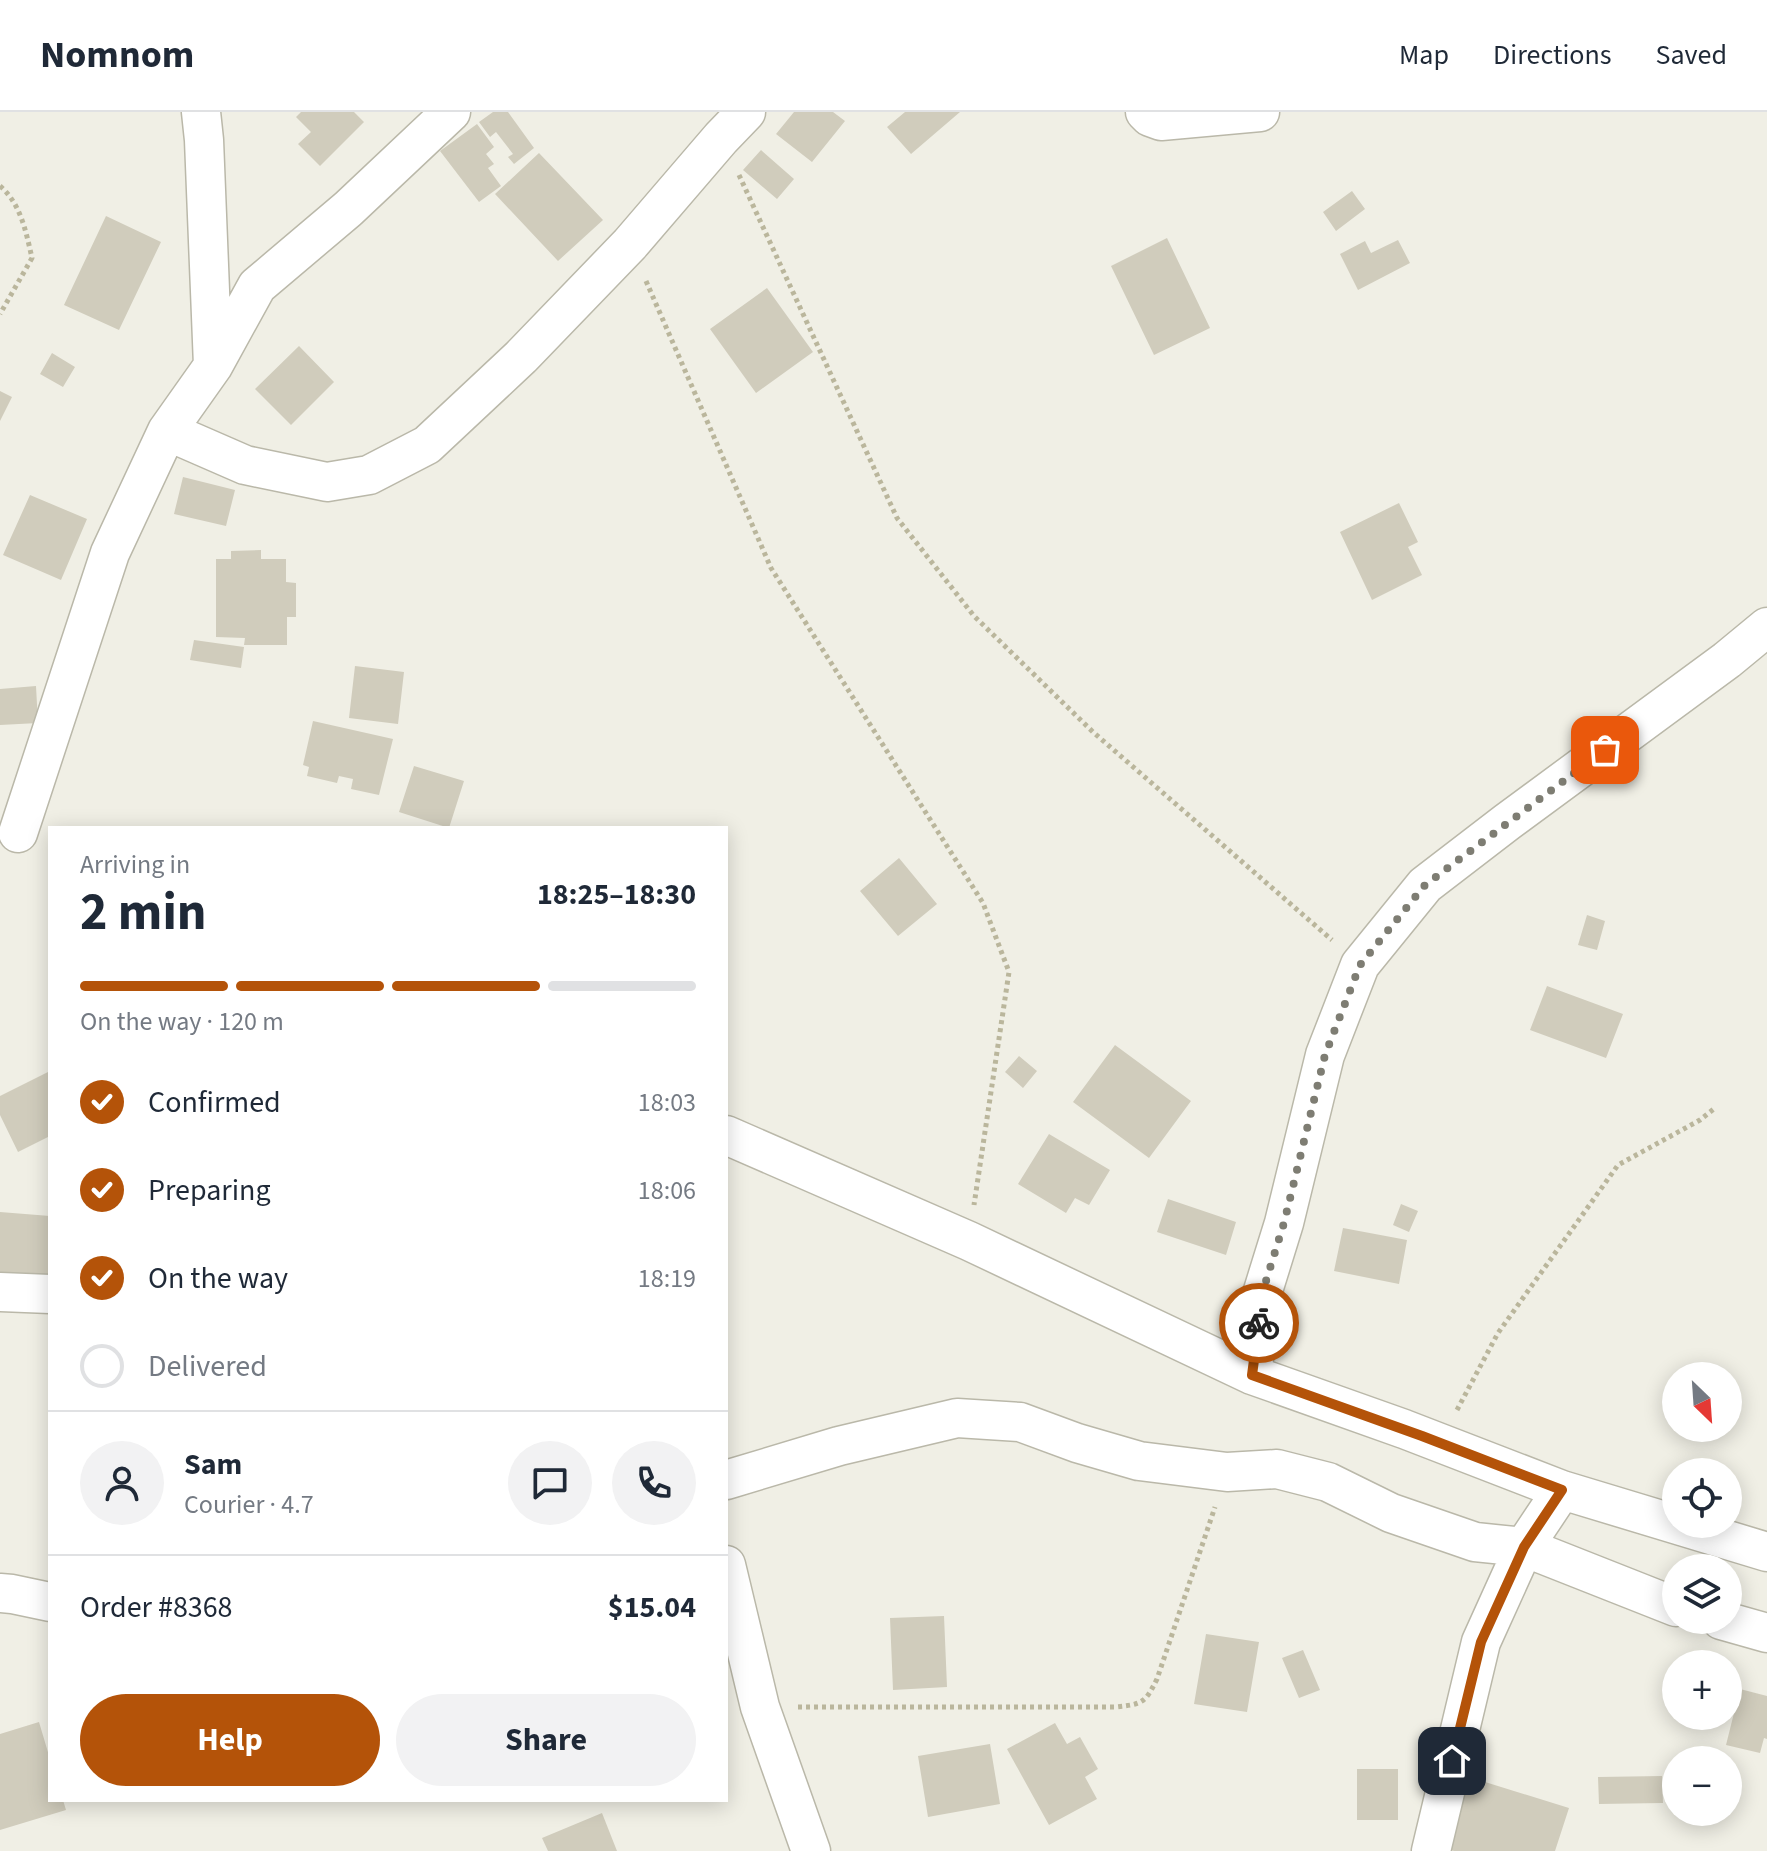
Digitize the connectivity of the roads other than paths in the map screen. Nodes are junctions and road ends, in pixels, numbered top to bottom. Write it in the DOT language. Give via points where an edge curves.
graph roads {
  1 [pos="201,112"];
  2 [pos="451,112"];
  3 [pos="1145,112"];
  4 [pos="1260,112"];
  5 [pos="734,125"];
  6 [pos="213,366"];
  7 [pos="167,431"];
  8 [pos="1767,627"];
  9 [pos="23,836"];
  10 [pos="728,1136"];
  11 [pos="0,1292"];
  12 [pos="48,1294"];
  13 [pos="1252,1375"];
  14 [pos="728,1479"];
  15 [pos="1562,1490"];
  16 [pos="1524,1547"];
  17 [pos="1767,1552"];
  18 [pos="728,1573"];
  19 [pos="0,1593"];
  20 [pos="1662,1601"];
  21 [pos="48,1602"];
  22 [pos="1742,1626"];
  23 [pos="1767,1633"];
  24 [pos="811,1851"];
  25 [pos="1431,1851"];
  1 -- 6 [label="street"];
  2 -- 6 [label="street" via="257,286"];
  3 -- 4 [label="street" via="1161,121"];
  5 -- 7 [label="street" via="630,244 427,445 369,475 327,482 245,465"];
  6 -- 7 [label="street"];
  7 -- 9 [label="street" via="110,553"];
  8 -- 13 [label="street" via="1425,885 1360,965 1325,1055 1262,1294"];
  10 -- 13 [label="street" via="969,1241"];
  11 -- 12 [label="street"];
  13 -- 15 [label="street"];
  14 -- 16 [label="street" via="957,1418 1020,1422 1139,1461 1227,1472 1290,1472 1328,1482 1391,1513 1475,1542"];
  15 -- 16 [label="street"];
  15 -- 17 [label="street"];
  16 -- 20 [label="street"];
  16 -- 25 [label="street" via="1481,1642"];
  18 -- 24 [label="street" via="760,1707"];
  19 -- 21 [label="street"];
  22 -- 23 [label="street"];
}
